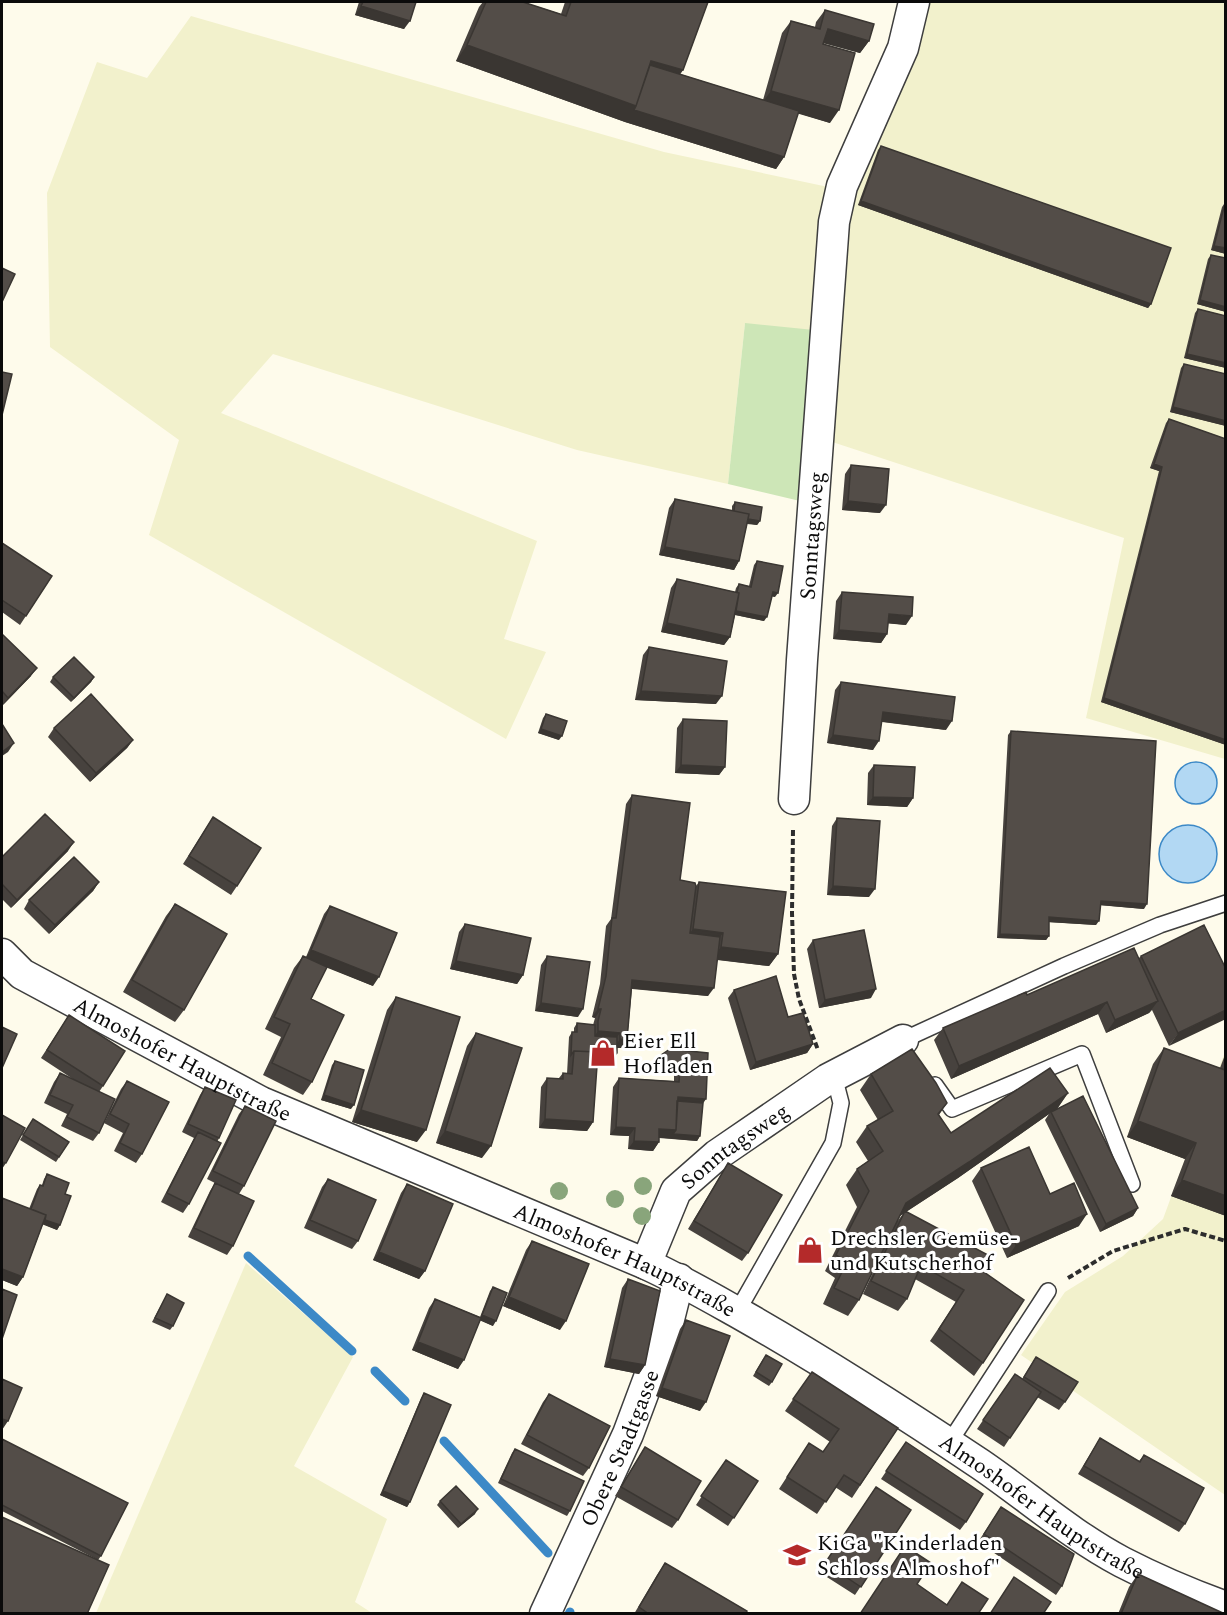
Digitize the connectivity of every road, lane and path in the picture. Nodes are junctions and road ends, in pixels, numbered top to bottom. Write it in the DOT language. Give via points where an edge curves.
graph roads {
  1 [pos="914,2"];
  2 [pos="794,799"];
  3 [pos="1226,903"];
  4 [pos="2,954"];
  5 [pos="909,1049"];
  6 [pos="928,1075"];
  7 [pos="831,1078"];
  8 [pos="1132,1184"];
  9 [pos="1226,1241"];
  10 [pos="646,1264"];
  11 [pos="679,1280"];
  12 [pos="1048,1291"];
  13 [pos="737,1312"];
  14 [pos="949,1443"];
  15 [pos="1226,1607"];
  16 [pos="545,1614"];
  1 -- 2 [label="street, Sonntagsweg" via="903,48 842,186 834,222"];
  2 -- 7 [label="path" via="794,974"];
  3 -- 5 [label="lane" via="1160,925 1064,966"];
  4 -- 10 [label="street, Almoshofer Hauptstraße" via="22,974 261,1102"];
  5 -- 7 [label="street, Sonntagsweg"];
  6 -- 8 [label="lane" via="952,1109 1083,1054"];
  7 -- 10 [label="street, Sonntagsweg" via="717,1155 676,1191"];
  7 -- 13 [label="lane" via="840,1103 833,1143"];
  9 -- 12 [label="path" via="1185,1229 1113,1251"];
  10 -- 11 [label="street, Almoshofer Hauptstraße"];
  11 -- 13 [label="street, Almoshofer Hauptstraße"];
  11 -- 16 [label="street, Obere Stadtgasse" via="665,1335 628,1434"];
  12 -- 14 [label="lane"];
  13 -- 14 [label="street, Almoshofer Hauptstraße"];
  14 -- 15 [label="street, Almoshofer Hauptstraße" via="1083,1538 1122,1561"];
}
